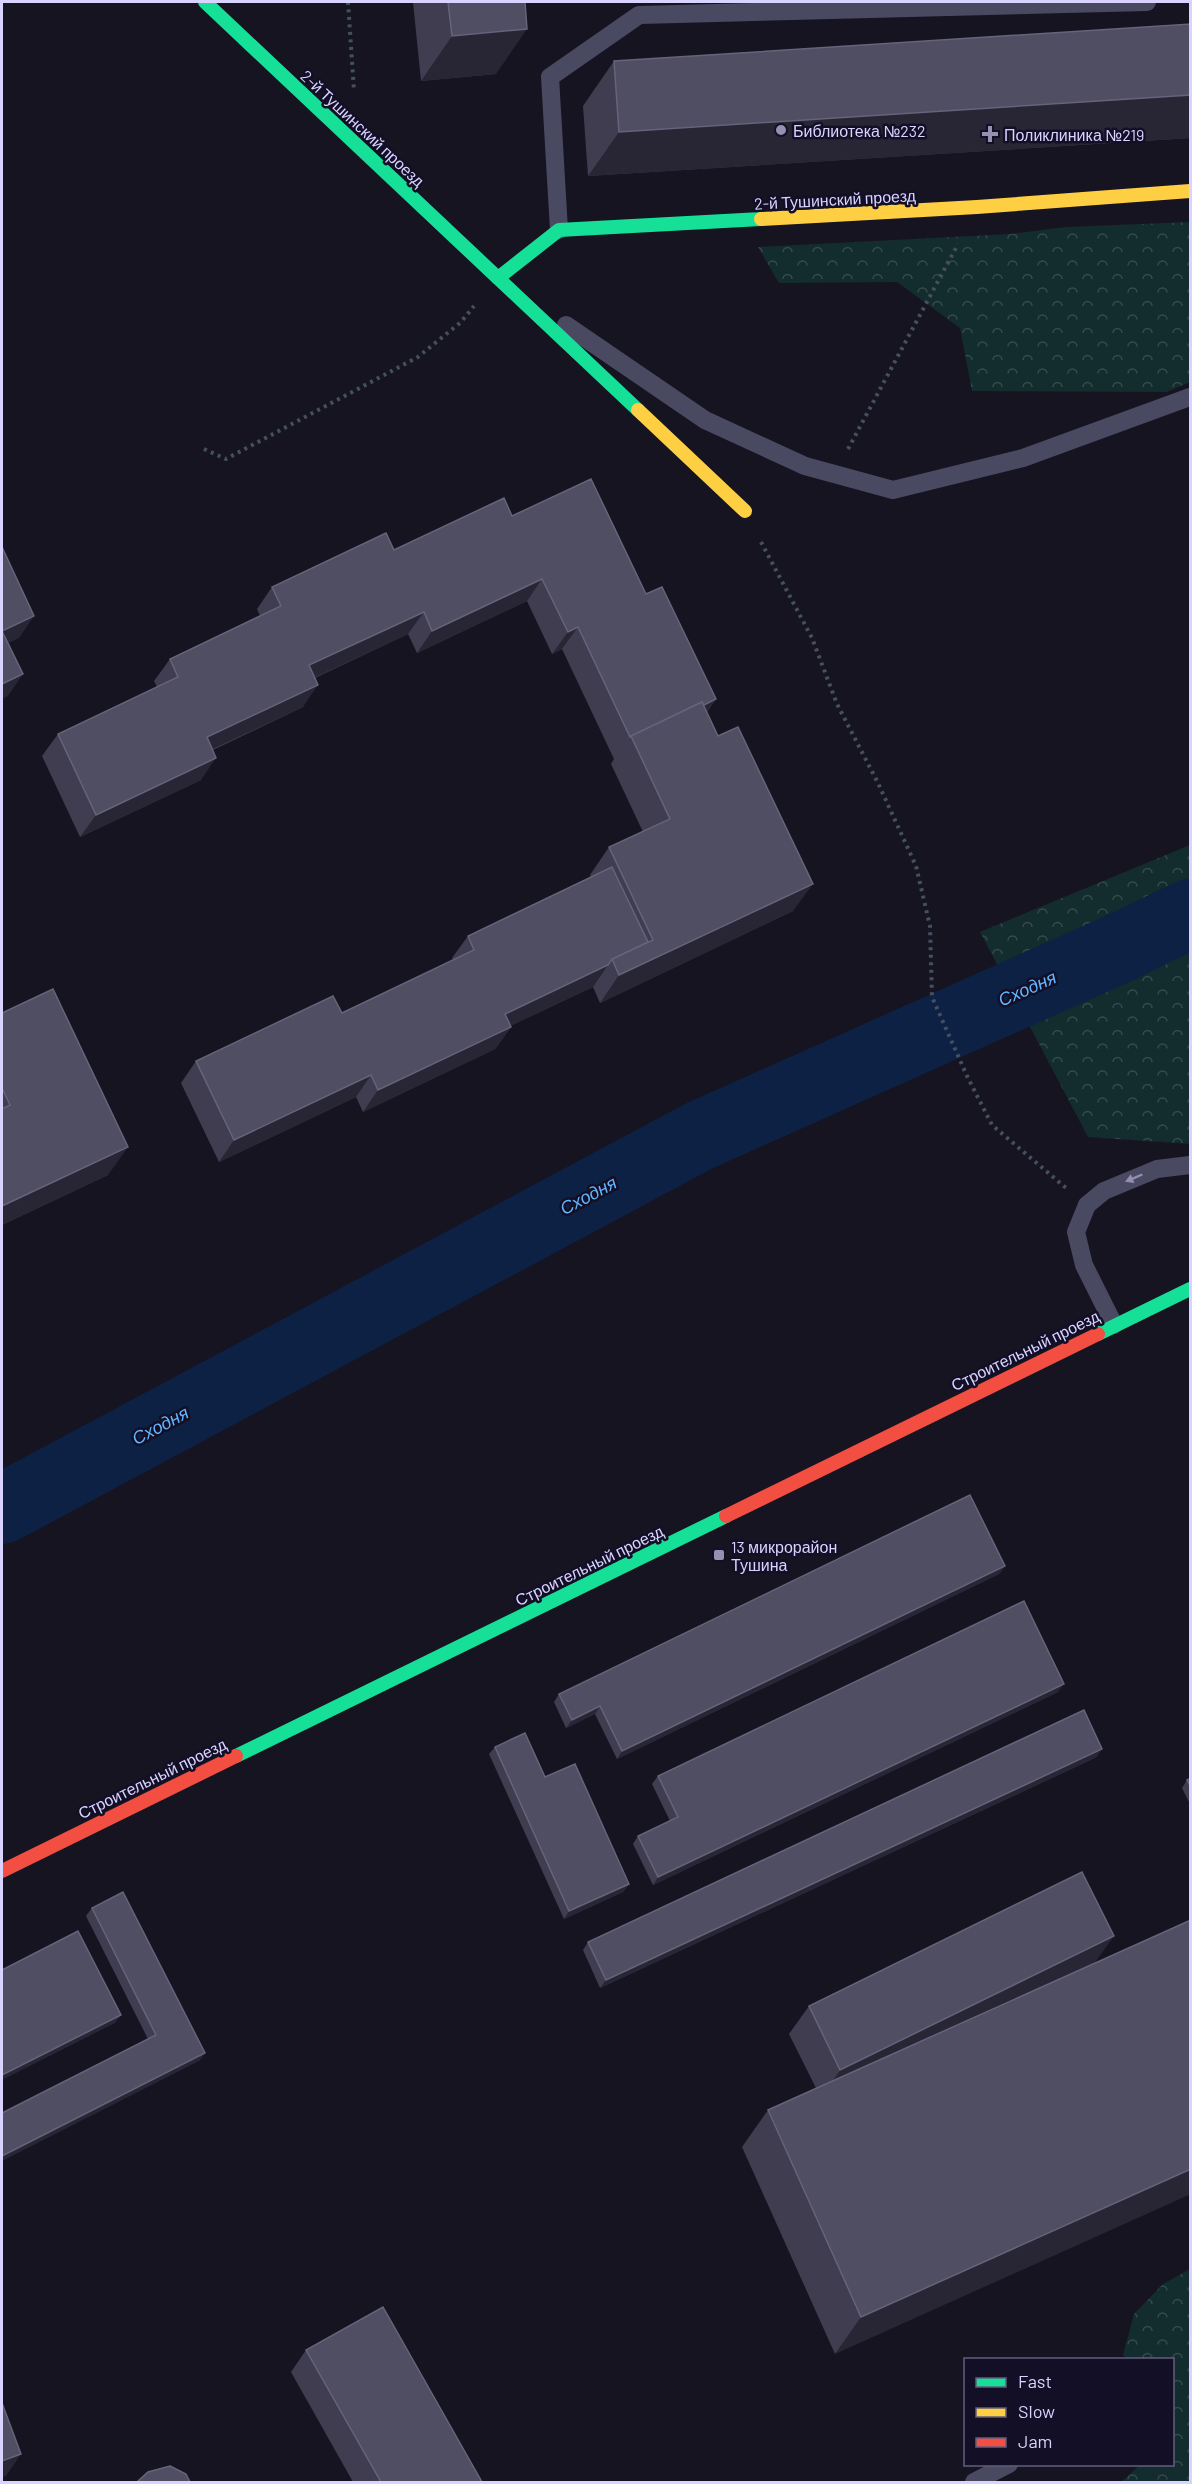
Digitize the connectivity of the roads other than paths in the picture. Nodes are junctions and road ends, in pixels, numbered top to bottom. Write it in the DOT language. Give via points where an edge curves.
graph roads {
  1 [pos="205,2"];
  2 [pos="1147,2"];
  3 [pos="1191,191"];
  4 [pos="559,230"];
  5 [pos="498,278"];
  6 [pos="1191,398"];
  7 [pos="745,511"];
  8 [pos="1191,1165"];
  9 [pos="1191,1288"];
  10 [pos="1114,1325"];
  11 [pos="2,1870"];
  12 [pos="1005,2466"];
  13 [pos="974,2482"];
  1 -- 5 [label="street, 2-й Тушинский проезд"];
  2 -- 4 [label="lane" via="639,15 550,77"];
  3 -- 4 [label="street, 2-й Тушинский проезд"];
  4 -- 5 [label="street"];
  5 -- 6 [label="lane" via="705,420 805,466 893,490 1023,458"];
  5 -- 7 [label="street, 2-й Тушинский проезд"];
  8 -- 10 [label="lane, one-way" via="1157,1168 1104,1191 1087,1205 1076,1232 1084,1265"];
  9 -- 10 [label="street, Строительный проезд"];
  10 -- 11 [label="street, Строительный проезд"];
  12 -- 13 [label="lane"];
}
